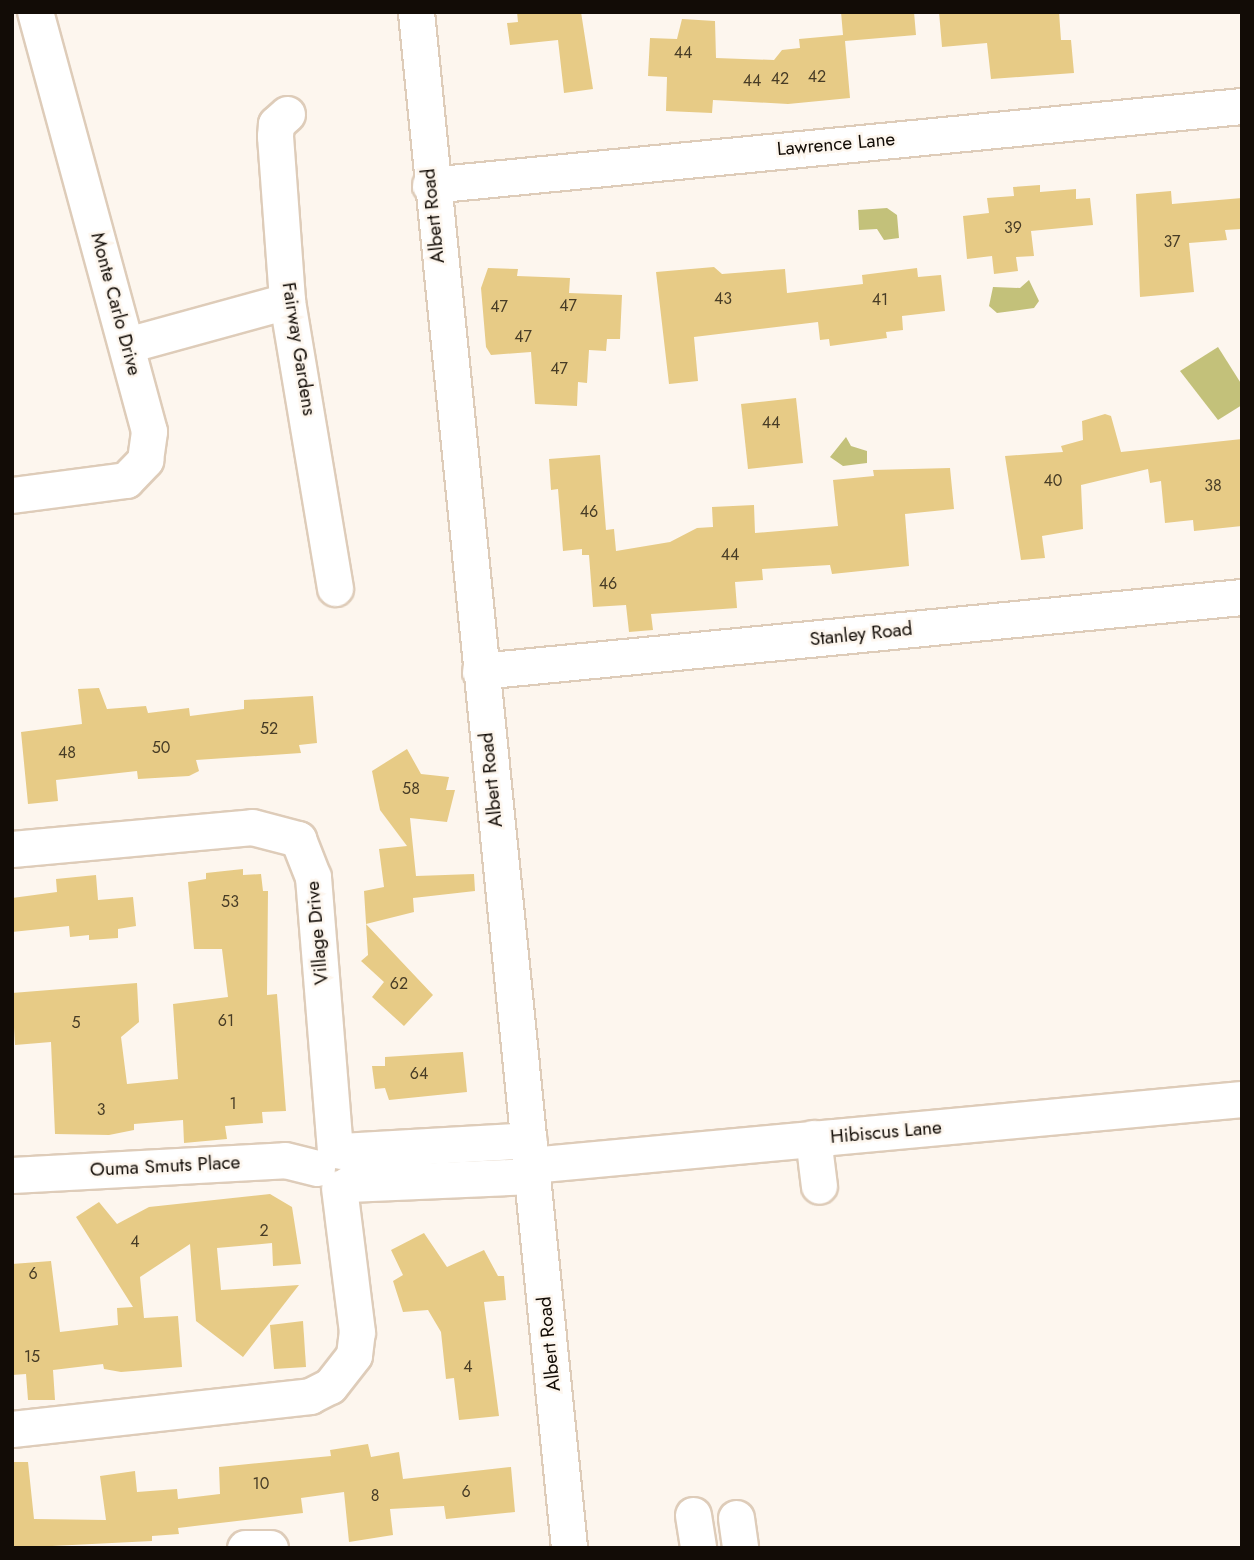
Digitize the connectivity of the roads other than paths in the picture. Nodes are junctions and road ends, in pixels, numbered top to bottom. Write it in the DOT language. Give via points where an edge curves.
graph roads {
  1 [pos="35,12"];
  2 [pos="416,12"];
  3 [pos="1242,106"];
  4 [pos="287,114"];
  5 [pos="430,186"];
  6 [pos="287,300"];
  7 [pos="127,345"];
  8 [pos="12,495"];
  9 [pos="335,588"];
  10 [pos="1242,597"];
  11 [pos="480,671"];
  12 [pos="12,849"];
  13 [pos="1242,1100"];
  14 [pos="813,1138"];
  15 [pos="531,1161"];
  16 [pos="336,1168"];
  17 [pos="12,1175"];
  18 [pos="819,1186"];
  19 [pos="12,1429"];
  20 [pos="245,1548"];
  21 [pos="270,1548"];
  22 [pos="569,1548"];
  1 -- 7 [label="street, Monte Carlo Drive"];
  2 -- 5 [label="street, Albert Road"];
  3 -- 5 [label="street, Lawrence Lane"];
  4 -- 6 [label="street, Fairway Gardens" via="276,124 275,136"];
  5 -- 11 [label="street, Albert Road"];
  6 -- 7 [label="street"];
  6 -- 9 [label="street, Fairway Gardens"];
  7 -- 8 [label="street, Monte Carlo Drive" via="149,432 145,460 116,484"];
  10 -- 11 [label="street, Stanley Road"];
  11 -- 15 [label="street, Albert Road"];
  12 -- 16 [label="street, Village Drive" via="252,827 298,839 313,877"];
  13 -- 14 [label="street, Hibiscus Lane"];
  14 -- 15 [label="street, Hibiscus Lane"];
  14 -- 18 [label="street"];
  15 -- 16 [label="street, Hibiscus Lane"];
  15 -- 22 [label="street, Albert Road"];
  16 -- 17 [label="street, Ouma Smuts Place" via="285,1160"];
  16 -- 19 [label="street, Village Drive" via="357,1332 354,1355 330,1386 310,1396"];
  20 -- 21 [label="street"];
}
